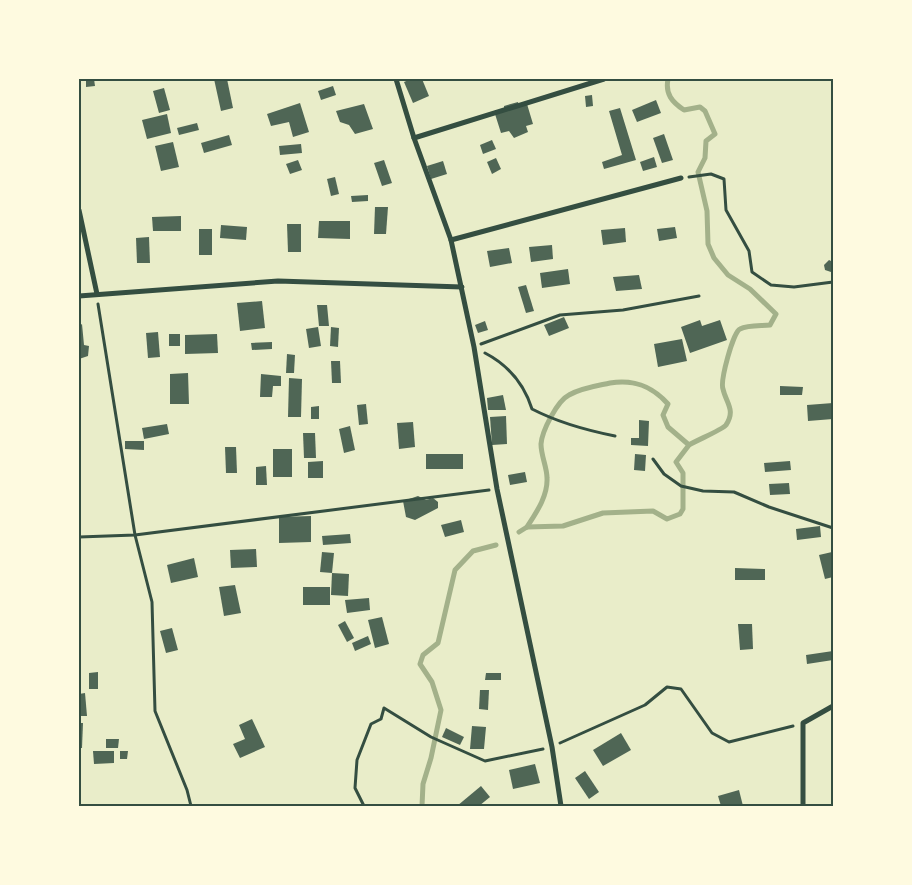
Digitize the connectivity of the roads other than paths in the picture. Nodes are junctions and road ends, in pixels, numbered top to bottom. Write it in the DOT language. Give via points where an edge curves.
graph roads {
  1 [pos="396,79"];
  2 [pos="604,79"];
  3 [pos="414,138"];
  4 [pos="681,178"];
  5 [pos="79,210"];
  6 [pos="451,240"];
  7 [pos="462,288"];
  8 [pos="97,294"];
  9 [pos="79,296"];
  10 [pos="833,706"];
  11 [pos="561,806"];
  12 [pos="803,806"];
  1 -- 3 [label="street"];
  2 -- 3 [label="street"];
  3 -- 6 [label="street"];
  4 -- 6 [label="street"];
  5 -- 8 [label="street"];
  6 -- 7 [label="street"];
  7 -- 8 [label="street" via="278,281"];
  7 -- 11 [label="street" via="497,489 552,747"];
  8 -- 9 [label="street"];
  10 -- 12 [label="street" via="804,723"];
}
